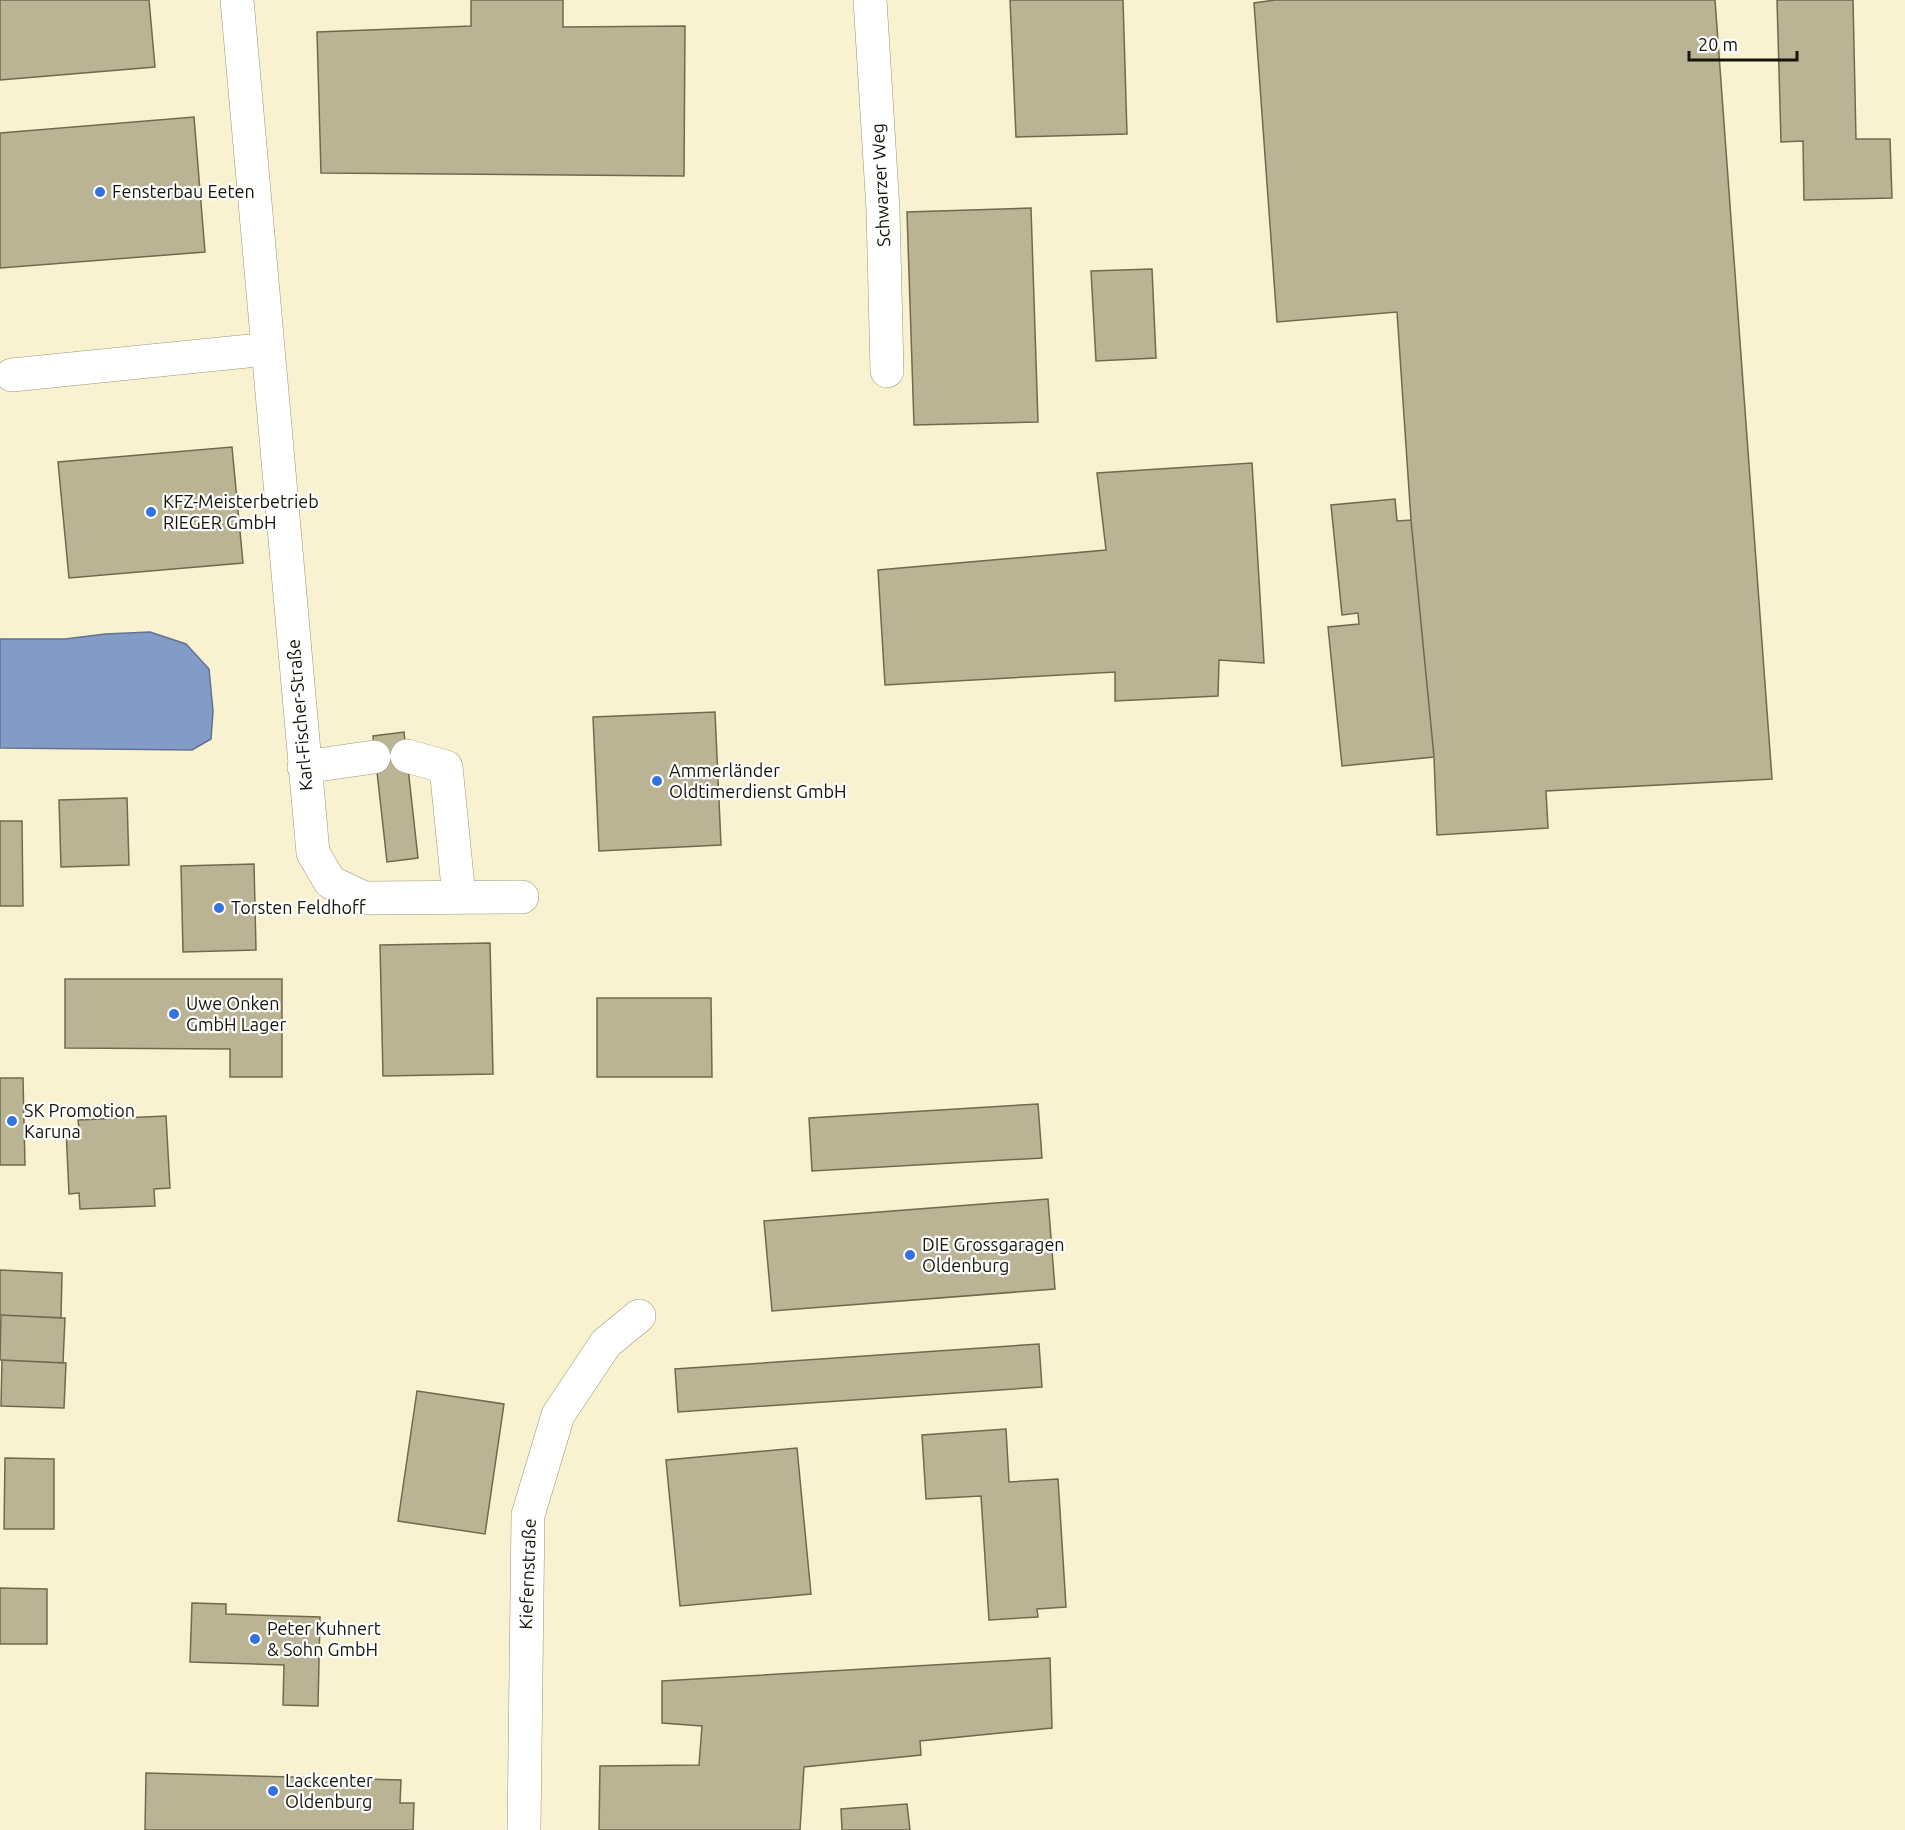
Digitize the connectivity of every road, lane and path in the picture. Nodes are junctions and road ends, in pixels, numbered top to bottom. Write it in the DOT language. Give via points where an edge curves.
graph roads {
  1 [pos="237,0"];
  2 [pos="870,0"];
  3 [pos="268,349"];
  4 [pos="887,371"];
  5 [pos="12,375"];
  6 [pos="407,756"];
  7 [pos="374,757"];
  8 [pos="304,767"];
  9 [pos="459,897"];
  10 [pos="522,897"];
  11 [pos="639,1316"];
  12 [pos="524,1830"];
  1 -- 3 [label="street, Karl-Fischer-Straße"];
  2 -- 4 [label="street, Schwarzer Weg" via="883,210"];
  3 -- 5 [label="street"];
  3 -- 8 [label="street, Karl-Fischer-Straße"];
  6 -- 9 [label="street" via="447,767"];
  7 -- 8 [label="street"];
  8 -- 9 [label="street, Karl-Fischer-Straße" via="313,853 330,882 364,898"];
  9 -- 10 [label="street, Karl-Fischer-Straße"];
  11 -- 12 [label="street, Kiefernstraße" via="606,1343 558,1414 528,1515"];
}
